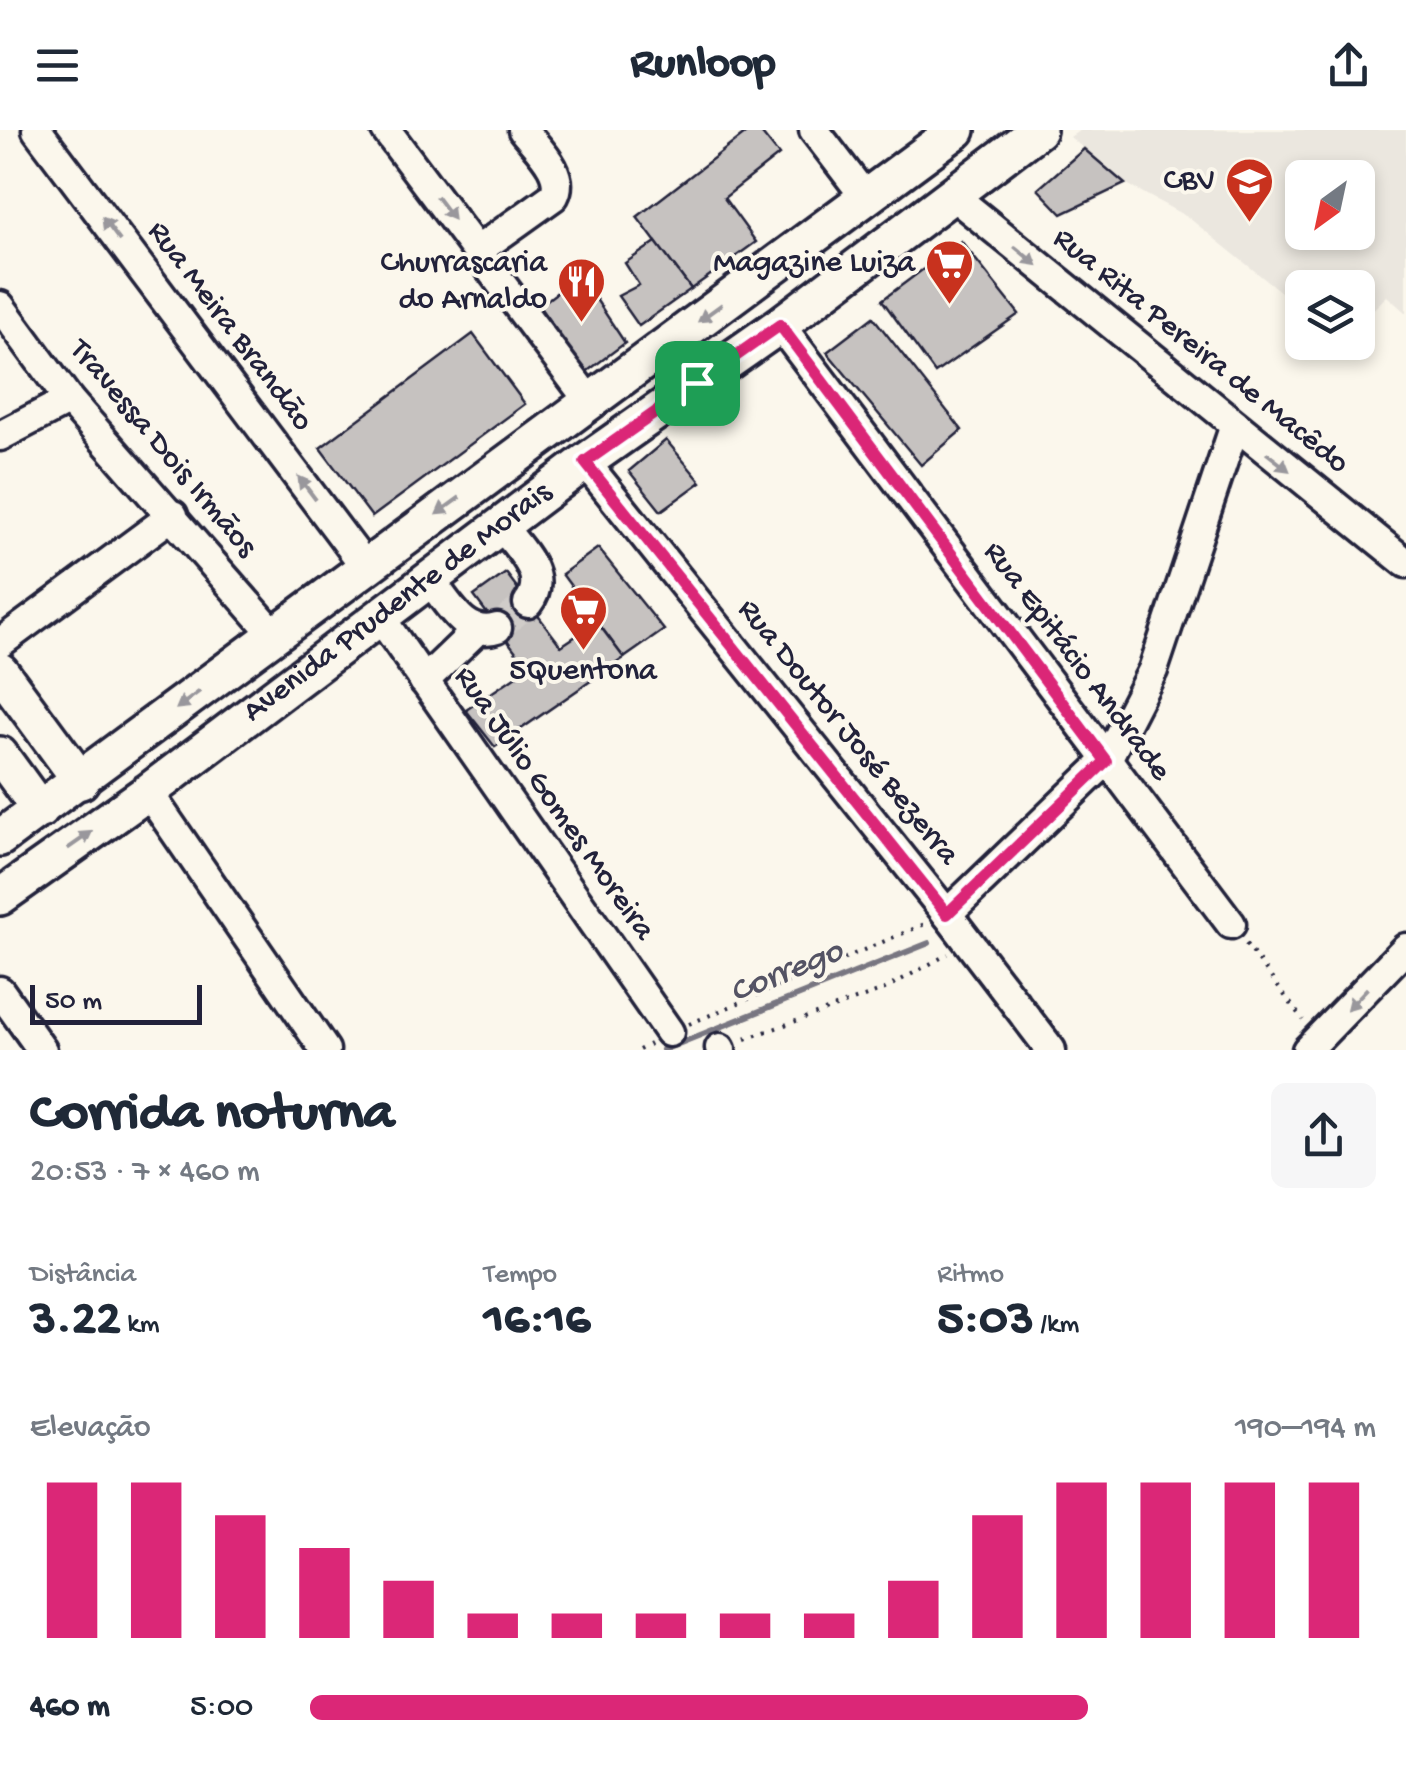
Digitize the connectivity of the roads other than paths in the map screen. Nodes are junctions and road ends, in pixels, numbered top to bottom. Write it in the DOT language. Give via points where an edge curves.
graph roads {
  1 [pos="37,130"];
  2 [pos="386,130"];
  3 [pos="523,130"];
  4 [pos="814,130"];
  5 [pos="957,130"];
  6 [pos="1038,130"];
  7 [pos="951,194"];
  8 [pos="866,198"];
  9 [pos="477,250"];
  10 [pos="0,306"];
  11 [pos="780,325"];
  12 [pos="69,400"];
  13 [pos="590,402"];
  14 [pos="1234,428"];
  15 [pos="0,436"];
  16 [pos="585,462"];
  17 [pos="173,515"];
  18 [pos="501,525"];
  19 [pos="1406,563"];
  20 [pos="366,566"];
  21 [pos="430,580"];
  22 [pos="528,604"];
  23 [pos="380,617"];
  24 [pos="274,635"];
  25 [pos="0,643"];
  26 [pos="0,671"];
  27 [pos="424,682"];
  28 [pos="38,725"];
  29 [pos="0,755"];
  30 [pos="1106,761"];
  31 [pos="81,781"];
  32 [pos="148,792"];
  33 [pos="40,810"];
  34 [pos="0,838"];
  35 [pos="0,897"];
  36 [pos="947,914"];
  37 [pos="1231,924"];
  38 [pos="1406,948"];
  39 [pos="0,991"];
  40 [pos="669,1032"];
  41 [pos="1316,1046"];
  42 [pos="42,1050"];
  43 [pos="326,1050"];
  44 [pos="1050,1050"];
  20 -- 1 [label="street, Rua Meira Brandão, one-way"];
  2 -- 9 [label="street, one-way"];
  3 -- 9 [label="street" via="557,176 558,189"];
  4 -- 8 [label="street"];
  5 -- 8 [label="main road, Avenida Prudente de Morais"];
  6 -- 7 [label="main road, Avenida Prudente de Morais"];
  7 -- 11 [label="main road, Avenida Prudente de Morais"];
  7 -- 14 [label="street, Rua Rita Pereira de Macêdo, one-way"];
  8 -- 13 [label="main road, Avenida Prudente de Morais, one-way"];
  9 -- 13 [label="street"];
  10 -- 12 [label="street, Travessa Dois Irmãos"];
  11 -- 16 [label="main road, Avenida Prudente de Morais"];
  11 -- 30 [label="street, Rua Epitácio Andrade"];
  12 -- 15 [label="street"];
  12 -- 17 [label="street, Travessa Dois Irmãos"];
  13 -- 20 [label="main road, Avenida Prudente de Morais, one-way"];
  14 -- 19 [label="street, Rua Rita Pereira de Macêdo, one-way"];
  14 -- 30 [label="street" via="1153,670"];
  16 -- 18 [label="main road, Avenida Prudente de Morais"];
  16 -- 36 [label="street, Rua Doutor José Bezerra"];
  17 -- 24 [label="street, Travessa Dois Irmãos"];
  17 -- 25 [label="street"];
  18 -- 21 [label="main road, Avenida Prudente de Morais"];
  18 -- 22 [label="street" via="538,576"];
  20 -- 24 [label="main road, Avenida Prudente de Morais"];
  21 -- 23 [label="main road, Avenida Prudente de Morais"];
  21 -- 27 [label="street" via="465,624 487,629"];
  23 -- 27 [label="street, Rua Júlio Gomes Moreira"];
  23 -- 32 [label="main road, Avenida Prudente de Morais"];
  24 -- 31 [label="main road, Avenida Prudente de Morais, one-way"];
  26 -- 28 [label="main road"];
  27 -- 40 [label="street, Rua Júlio Gomes Moreira"];
  28 -- 29 [label="main road" via="32,749 18,757"];
  28 -- 31 [label="main road"];
  29 -- 33 [label="main road"];
  30 -- 36 [label="street"];
  30 -- 37 [label="street, Rua Epitácio Andrade"];
  31 -- 33 [label="main road, Avenida Prudente de Morais"];
  35 -- 32 [label="main road, Avenida Prudente de Morais, one-way"];
  32 -- 43 [label="street"];
  33 -- 34 [label="main road, Avenida Prudente de Morais"];
  36 -- 44 [label="street, Rua Doutor José Bezerra"];
  38 -- 41 [label="street, one-way"];
  39 -- 42 [label="street"];
}
